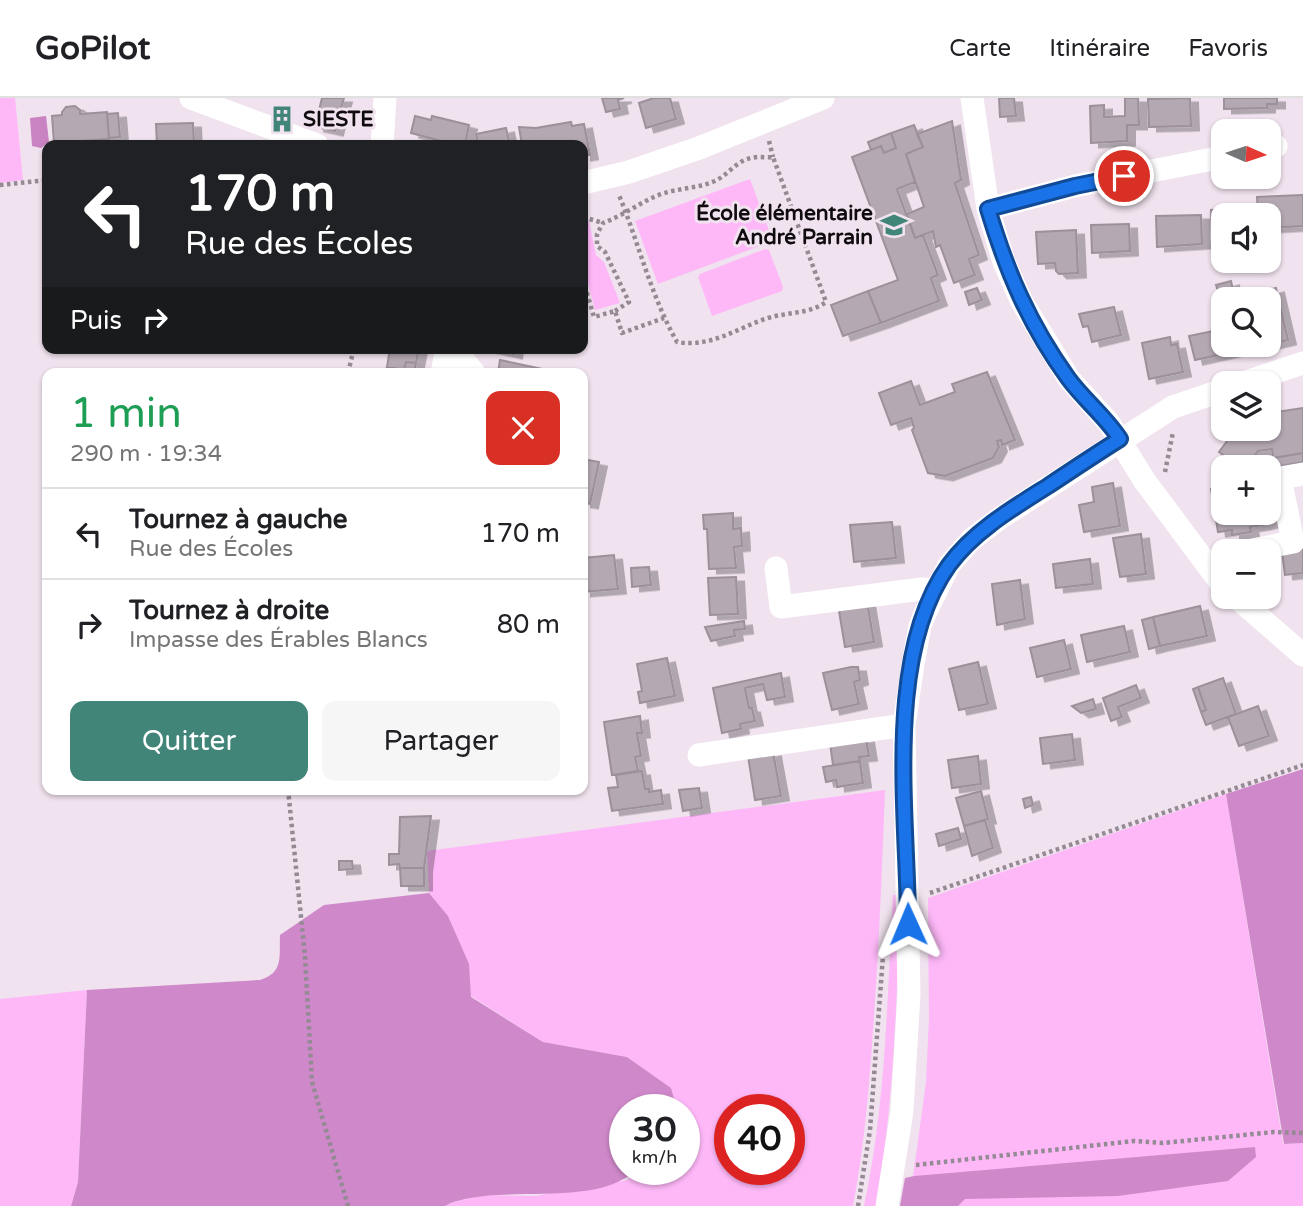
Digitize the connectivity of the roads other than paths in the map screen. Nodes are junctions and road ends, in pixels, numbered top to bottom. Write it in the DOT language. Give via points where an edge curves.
graph roads {
  1 [pos="191,98"];
  2 [pos="385,98"];
  3 [pos="823,98"];
  4 [pos="972,98"];
  5 [pos="304,140"];
  6 [pos="382,140"];
  7 [pos="1211,159"];
  8 [pos="588,182"];
  9 [pos="988,209"];
  10 [pos="458,354"];
  11 [pos="1303,363"];
  12 [pos="470,368"];
  13 [pos="1279,371"];
  14 [pos="1211,394"];
  15 [pos="1120,439"];
  16 [pos="1303,474"];
  17 [pos="1297,532"];
  18 [pos="1281,544"];
  19 [pos="1211,557"];
  20 [pos="776,568"];
  21 [pos="936,590"];
  22 [pos="1250,609"];
  23 [pos="1303,655"];
  24 [pos="904,725"];
  25 [pos="699,755"];
  26 [pos="887,1206"];
  1 -- 5 [label="street"];
  2 -- 6 [label="street"];
  3 -- 8 [label="street" via="629,173"];
  4 -- 9 [label="street"];
  7 -- 9 [label="street" via="1075,186"];
  9 -- 15 [label="street" via="1004,262 1027,312 1069,379"];
  10 -- 12 [label="street"];
  11 -- 13 [label="street"];
  14 -- 15 [label="street" via="1173,407"];
  15 -- 19 [label="street" via="1144,480"];
  15 -- 21 [label="street" via="972,539 949,565"];
  16 -- 17 [label="street" via="1280,478"];
  17 -- 18 [label="street" via="1293,542"];
  20 -- 21 [label="street" via="781,607"];
  21 -- 24 [label="street" via="920,626"];
  22 -- 23 [label="street"];
  24 -- 25 [label="street"];
  24 -- 26 [label="street" via="909,994 902,1111"];
}
